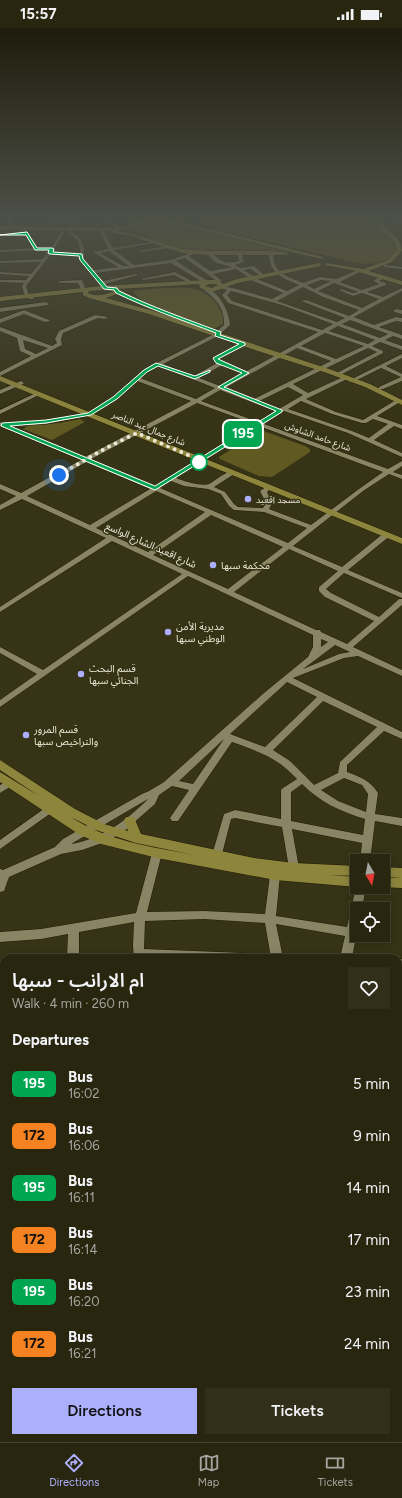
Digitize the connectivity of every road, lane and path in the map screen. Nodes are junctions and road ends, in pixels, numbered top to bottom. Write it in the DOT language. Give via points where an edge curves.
graph roads {
  1 [pos="0,281"];
  2 [pos="101,281"];
  3 [pos="118,281"];
  4 [pos="146,281"];
  5 [pos="190,281"];
  6 [pos="198,281"];
  7 [pos="215,281"];
  8 [pos="236,281"];
  9 [pos="259,281"];
  10 [pos="294,281"];
  11 [pos="312,281"];
  12 [pos="333,281"];
  13 [pos="375,281"];
  14 [pos="27,282"];
  15 [pos="60,282"];
  16 [pos="336,282"];
  17 [pos="194,283"];
  18 [pos="152,285"];
  19 [pos="219,285"];
  20 [pos="302,285"];
  21 [pos="105,286"];
  22 [pos="205,286"];
  23 [pos="231,289"];
  24 [pos="341,290"];
  25 [pos="314,291"];
  26 [pos="402,291"];
  27 [pos="117,292"];
  28 [pos="363,292"];
  29 [pos="88,293"];
  30 [pos="287,293"];
  31 [pos="320,294"];
  32 [pos="30,297"];
  33 [pos="217,297"];
  34 [pos="383,299"];
  35 [pos="0,300"];
  36 [pos="273,301"];
  37 [pos="304,301"];
  38 [pos="46,304"];
  39 [pos="291,306"];
  40 [pos="0,310"];
  41 [pos="362,310"];
  42 [pos="396,311"];
  43 [pos="402,312"];
  44 [pos="106,316"];
  45 [pos="350,317"];
  46 [pos="402,320"];
  47 [pos="0,321"];
  48 [pos="47,321"];
  49 [pos="336,324"];
  50 [pos="372,327"];
  51 [pos="0,329"];
  52 [pos="402,331"];
  53 [pos="324,332"];
  54 [pos="218,334"];
  55 [pos="393,334"];
  56 [pos="20,337"];
  57 [pos="402,337"];
  58 [pos="379,340"];
  59 [pos="243,344"];
  60 [pos="367,345"];
  61 [pos="297,346"];
  62 [pos="53,348"];
  63 [pos="402,348"];
  64 [pos="281,355"];
  65 [pos="36,356"];
  66 [pos="402,356"];
  67 [pos="335,361"];
  68 [pos="221,363"];
  69 [pos="158,364"];
  70 [pos="381,366"];
  71 [pos="0,367"];
  72 [pos="11,368"];
  73 [pos="319,368"];
  74 [pos="246,373"];
  75 [pos="340,373"];
  76 [pos="0,374"];
  77 [pos="402,376"];
  78 [pos="0,378"];
  79 [pos="195,378"];
  80 [pos="137,379"];
  81 [pos="350,379"];
  82 [pos="402,379"];
  83 [pos="17,383"];
  84 [pos="288,384"];
  85 [pos="220,387"];
  86 [pos="381,388"];
  87 [pos="2,390"];
  88 [pos="38,394"];
  89 [pos="305,397"];
  90 [pos="256,400"];
  91 [pos="195,401"];
  92 [pos="401,401"];
  93 [pos="102,406"];
  94 [pos="320,407"];
  95 [pos="282,410"];
  96 [pos="87,411"];
  97 [pos="0,412"];
  98 [pos="334,413"];
  99 [pos="305,416"];
  100 [pos="374,417"];
  101 [pos="321,422"];
  102 [pos="1,424"];
  103 [pos="258,424"];
  104 [pos="393,424"];
  105 [pos="402,427"];
  106 [pos="139,432"];
  107 [pos="370,440"];
  108 [pos="402,456"];
  109 [pos="86,459"];
  110 [pos="205,459"];
  111 [pos="402,463"];
  112 [pos="232,472"];
  113 [pos="388,472"];
  114 [pos="402,477"];
  115 [pos="171,479"];
  116 [pos="0,486"];
  117 [pos="210,487"];
  118 [pos="269,487"];
  119 [pos="155,488"];
  120 [pos="22,496"];
  121 [pos="0,508"];
  122 [pos="264,510"];
  123 [pos="334,511"];
  124 [pos="210,512"];
  125 [pos="91,528"];
  126 [pos="312,528"];
  127 [pos="387,535"];
  128 [pos="402,536"];
  129 [pos="111,538"];
  130 [pos="402,541"];
  131 [pos="288,547"];
  132 [pos="148,554"];
  133 [pos="343,570"];
  134 [pos="188,573"];
  135 [pos="229,592"];
  136 [pos="402,596"];
  137 [pos="402,601"];
  138 [pos="0,610"];
  139 [pos="379,620"];
  140 [pos="317,632"];
  141 [pos="335,641"];
  142 [pos="348,647"];
  143 [pos="0,650"];
  144 [pos="359,653"];
  145 [pos="310,657"];
  146 [pos="402,673"];
  147 [pos="43,674"];
  148 [pos="287,679"];
  149 [pos="323,696"];
  150 [pos="0,704"];
  151 [pos="383,727"];
  152 [pos="227,736"];
  153 [pos="402,736"];
  154 [pos="266,751"];
  155 [pos="0,764"];
  156 [pos="344,774"];
  157 [pos="302,780"];
  158 [pos="169,782"];
  159 [pos="3,783"];
  160 [pos="195,788"];
  161 [pos="314,789"];
  162 [pos="154,794"];
  163 [pos="48,810"];
  164 [pos="370,817"];
  165 [pos="175,818"];
  166 [pos="130,820"];
  167 [pos="402,822"];
  168 [pos="286,823"];
  169 [pos="97,825"];
  170 [pos="84,832"];
  171 [pos="115,832"];
  172 [pos="136,838"];
  173 [pos="100,839"];
  174 [pos="368,840"];
  175 [pos="0,845"];
  176 [pos="59,850"];
  177 [pos="157,853"];
  178 [pos="366,854"];
  179 [pos="217,855"];
  180 [pos="294,868"];
  181 [pos="350,871"];
  182 [pos="390,872"];
  183 [pos="402,873"];
  184 [pos="1,875"];
  185 [pos="275,875"];
  186 [pos="350,881"];
  187 [pos="390,883"];
  188 [pos="402,883"];
  189 [pos="0,888"];
  190 [pos="140,917"];
  191 [pos="270,919"];
  192 [pos="74,928"];
  193 [pos="350,932"];
  194 [pos="0,937"];
  195 [pos="350,937"];
  196 [pos="73,954"];
  197 [pos="139,954"];
  198 [pos="276,954"];
  199 [pos="347,954"];
  1 -- 14 [label="street"];
  2 -- 21 [label="street"];
  3 -- 21 [label="street"];
  4 -- 18 [label="street"];
  5 -- 17 [label="street"];
  6 -- 22 [label="street"];
  7 -- 19 [label="street"];
  8 -- 19 [label="main road"];
  9 -- 30 [label="street"];
  10 -- 20 [label="street"];
  11 -- 20 [label="street"];
  12 -- 16 [label="street"];
  13 -- 28 [label="street" via="384,285"];
  14 -- 32 [label="street" via="25,290"];
  15 -- 29 [label="street" via="80,281"];
  16 -- 25 [label="street"];
  16 -- 28 [label="street"];
  17 -- 18 [label="main road"];
  17 -- 22 [label="main road"];
  18 -- 21 [label="main road"];
  19 -- 22 [label="main road"];
  19 -- 23 [label="street"];
  19 -- 33 [label="street"];
  20 -- 25 [label="street"];
  20 -- 30 [label="street"];
  21 -- 27 [label="main road"];
  21 -- 29 [label="main road"];
  22 -- 27 [label="main road" via="177,285"];
  22 -- 33 [label="street"];
  23 -- 36 [label="street"];
  23 -- 53 [label="street" via="224,295 230,302"];
  24 -- 28 [label="street" via="351,295"];
  25 -- 31 [label="street"];
  26 -- 34 [label="street"];
  27 -- 29 [label="main road" via="108,296"];
  27 -- 54 [label="main road"];
  28 -- 34 [label="street"];
  29 -- 32 [label="main road"];
  29 -- 54 [label="main road"];
  30 -- 36 [label="street"];
  31 -- 37 [label="street"];
  31 -- 41 [label="street"];
  32 -- 35 [label="main road"];
  33 -- 54 [label="street" via="228,319 227,325"];
  34 -- 41 [label="street"];
  36 -- 39 [label="street"];
  37 -- 39 [label="street"];
  37 -- 45 [label="street"];
  38 -- 40 [label="street"];
  39 -- 49 [label="street"];
  41 -- 45 [label="street"];
  42 -- 43 [label="street"];
  44 -- 62 [label="street" via="97,316 61,332 58,340 61,343"];
  45 -- 49 [label="street"];
  45 -- 50 [label="street"];
  46 -- 50 [label="street" via="396,319"];
  47 -- 48 [label="street" via="24,312"];
  49 -- 53 [label="street"];
  49 -- 58 [label="street"];
  50 -- 55 [label="street"];
  51 -- 56 [label="street"];
  52 -- 55 [label="street"];
  53 -- 60 [label="street"];
  53 -- 61 [label="street"];
  54 -- 59 [label="main road"];
  54 -- 64 [label="main road"];
  54 -- 69 [label="street"];
  55 -- 57 [label="street"];
  55 -- 58 [label="street"];
  56 -- 62 [label="street"];
  56 -- 65 [label="street" via="22,350"];
  58 -- 60 [label="street"];
  58 -- 63 [label="street"];
  59 -- 64 [label="main road"];
  59 -- 68 [label="street" via="216,358"];
  60 -- 67 [label="street"];
  60 -- 75 [label="street" via="380,352"];
  61 -- 64 [label="street"];
  61 -- 67 [label="street"];
  62 -- 65 [label="street"];
  64 -- 73 [label="main road"];
  64 -- 74 [label="street"];
  65 -- 72 [label="street"];
  66 -- 70 [label="street"];
  67 -- 73 [label="street"];
  68 -- 74 [label="street"];
  68 -- 79 [label="street"];
  69 -- 79 [label="street"];
  69 -- 80 [label="street"];
  70 -- 77 [label="street"];
  70 -- 81 [label="street"];
  71 -- 72 [label="street"];
  72 -- 76 [label="street"];
  73 -- 75 [label="main road"];
  73 -- 81 [label="main road"];
  73 -- 84 [label="street"];
  74 -- 85 [label="street"];
  75 -- 81 [label="main road"];
  76 -- 83 [label="main road, شارع جمال عبد الناصر"];
  78 -- 83 [label="main road, شارع جمال عبد الناصر"];
  79 -- 85 [label="street"];
  80 -- 91 [label="street, شارع حامد الشاوش"];
  80 -- 93 [label="street"];
  81 -- 86 [label="main road"];
  81 -- 89 [label="street"];
  81 -- 92 [label="main road"];
  82 -- 86 [label="street"];
  83 -- 87 [label="street"];
  83 -- 88 [label="main road, شارع جمال عبد الناصر"];
  83 -- 96 [label="main road, شارع جمال عبد الناصر"];
  84 -- 89 [label="street"];
  84 -- 90 [label="street"];
  85 -- 90 [label="street"];
  85 -- 91 [label="street"];
  86 -- 92 [label="main road"];
  88 -- 96 [label="main road, شارع جمال عبد الناصر"];
  88 -- 97 [label="street"];
  89 -- 94 [label="street"];
  89 -- 95 [label="street"];
  90 -- 95 [label="street"];
  91 -- 103 [label="street, شارع حامد الشاوش"];
  91 -- 106 [label="street"];
  92 -- 100 [label="street"];
  93 -- 96 [label="street"];
  93 -- 96 [label="street"];
  94 -- 98 [label="street"];
  94 -- 99 [label="street"];
  95 -- 99 [label="street"];
  95 -- 103 [label="street"];
  96 -- 102 [label="street" via="46,422"];
  96 -- 106 [label="main road, شارع جمال عبد الناصر"];
  98 -- 100 [label="street" via="362,422"];
  98 -- 101 [label="street"];
  99 -- 101 [label="street"];
  100 -- 104 [label="street"];
  101 -- 107 [label="street"];
  102 -- 109 [label="street"];
  103 -- 110 [label="street"];
  103 -- 113 [label="street, شارع حامد الشاوش"];
  104 -- 105 [label="street"];
  104 -- 107 [label="street"];
  106 -- 109 [label="street"];
  106 -- 110 [label="main road, شارع جمال عبد الناصر"];
  107 -- 108 [label="street"];
  109 -- 119 [label="street"];
  109 -- 120 [label="street"];
  110 -- 112 [label="main road, شارع جمال عبد الناصر"];
  110 -- 115 [label="street"];
  110 -- 123 [label="main road, شارع جمال عبد الناصر"];
  111 -- 113 [label="street"];
  112 -- 117 [label="street"];
  112 -- 118 [label="main road, شارع جمال عبد الناصر"];
  113 -- 114 [label="street, شارع حامد الشاوش"];
  113 -- 123 [label="street"];
  115 -- 117 [label="street" via="184,484"];
  115 -- 119 [label="street"];
  116 -- 120 [label="street, شارع اقعيد الشارع الواسع"];
  117 -- 122 [label="street" via="223,493 236,509"];
  118 -- 122 [label="street" via="263,491 269,503"];
  118 -- 123 [label="main road, شارع جمال عبد الناصر"];
  119 -- 124 [label="street"];
  119 -- 125 [label="street"];
  120 -- 121 [label="street"];
  120 -- 125 [label="street, شارع اقعيد الشارع الواسع"];
  122 -- 126 [label="street"];
  123 -- 126 [label="street"];
  123 -- 127 [label="main road, شارع جمال عبد الناصر"];
  123 -- 128 [label="main road, شارع جمال عبد الناصر"];
  124 -- 131 [label="street"];
  124 -- 132 [label="street"];
  125 -- 129 [label="street, شارع اقعيد الشارع الواسع"];
  126 -- 131 [label="street"];
  127 -- 130 [label="main road, شارع جمال عبد الناصر"];
  127 -- 133 [label="street"];
  129 -- 132 [label="street, شارع اقعيد الشارع الواسع"];
  129 -- 138 [label="street"];
  131 -- 133 [label="street"];
  131 -- 135 [label="street"];
  132 -- 134 [label="street, شارع اقعيد الشارع الواسع"];
  133 -- 136 [label="street"];
  133 -- 139 [label="street" via="322,589 323,592"];
  134 -- 135 [label="street, شارع اقعيد الشارع الواسع"];
  134 -- 147 [label="street"];
  135 -- 140 [label="street, شارع اقعيد الشارع الواسع"];
  137 -- 139 [label="street"];
  139 -- 142 [label="street"];
  140 -- 141 [label="street, شارع اقعيد الشارع الواسع"];
  140 -- 145 [label="street" via="316,647"];
  141 -- 142 [label="street, شارع اقعيد الشارع الواسع"];
  141 -- 145 [label="street"];
  142 -- 144 [label="street, شارع اقعيد الشارع الواسع"];
  143 -- 147 [label="street"];
  144 -- 146 [label="street, شارع اقعيد الشارع الواسع"];
  144 -- 148 [label="street" via="342,656"];
  145 -- 148 [label="street"];
  147 -- 150 [label="street"];
  148 -- 149 [label="street"];
  148 -- 152 [label="street"];
  149 -- 151 [label="street"];
  149 -- 154 [label="street"];
  151 -- 153 [label="street"];
  151 -- 156 [label="street" via="343,764"];
  152 -- 154 [label="street"];
  152 -- 158 [label="street"];
  152 -- 160 [label="street"];
  154 -- 157 [label="street" via="283,760"];
  155 -- 169 [label="main road" via="71,812"];
  156 -- 161 [label="street"];
  156 -- 164 [label="street" via="371,788 373,793"];
  157 -- 161 [label="street"];
  157 -- 168 [label="street" via="286,790"];
  158 -- 160 [label="street"];
  158 -- 162 [label="street"];
  159 -- 163 [label="main road"];
  160 -- 165 [label="street"];
  161 -- 164 [label="street" via="336,806"];
  162 -- 166 [label="street" via="152,801"];
  162 -- 169 [label="street" via="145,796"];
  163 -- 170 [label="main road"];
  163 -- 175 [label="street"];
  164 -- 167 [label="street"];
  164 -- 174 [label="street"];
  166 -- 171 [label="street"];
  166 -- 172 [label="main road"];
  168 -- 174 [label="street"];
  168 -- 179 [label="street" via="229,815"];
  168 -- 180 [label="street"];
  169 -- 170 [label="street"];
  169 -- 171 [label="main road"];
  170 -- 173 [label="main road"];
  170 -- 176 [label="street"];
  171 -- 172 [label="main road"];
  171 -- 173 [label="street"];
  172 -- 179 [label="main road"];
  173 -- 176 [label="street" via="78,847"];
  173 -- 177 [label="main road"];
  174 -- 178 [label="street"];
  176 -- 184 [label="street"];
  177 -- 185 [label="main road"];
  177 -- 190 [label="street"];
  179 -- 180 [label="main road"];
  180 -- 181 [label="main road"];
  182 -- 183 [label="main road"];
  184 -- 189 [label="street"];
  185 -- 186 [label="main road"];
  185 -- 191 [label="street"];
  187 -- 188 [label="main road"];
  190 -- 191 [label="street" via="204,915"];
  190 -- 192 [label="street"];
  190 -- 197 [label="street"];
  191 -- 193 [label="street"];
  191 -- 198 [label="street"];
  192 -- 194 [label="street"];
  192 -- 196 [label="street"];
  195 -- 199 [label="street"];
}
